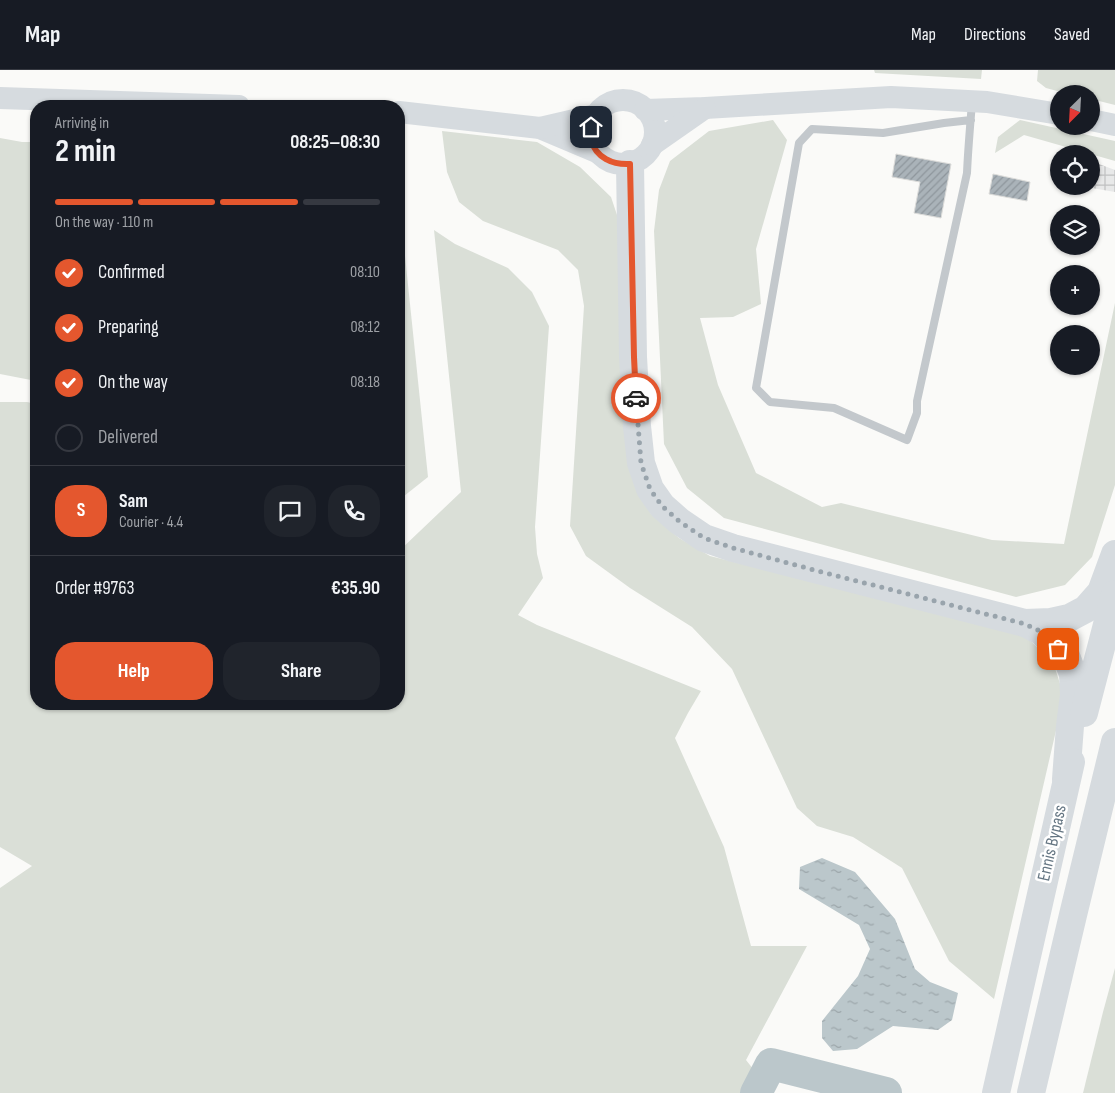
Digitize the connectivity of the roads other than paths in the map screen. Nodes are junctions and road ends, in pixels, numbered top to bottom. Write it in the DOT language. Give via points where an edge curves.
graph roads {
  1 [pos="0,98"];
  2 [pos="60,100"];
  3 [pos="705,108"];
  4 [pos="645,110"];
  5 [pos="972,111"];
  6 [pos="1050,112"];
  7 [pos="405,113"];
  8 [pos="596,115"];
  9 [pos="1100,122"];
  10 [pos="1115,125"];
  11 [pos="540,128"];
  12 [pos="652,145"];
  13 [pos="597,152"];
  14 [pos="630,164"];
  15 [pos="1115,554"];
  16 [pos="1115,594"];
  17 [pos="1025,624"];
  18 [pos="1115,742"];
  19 [pos="1066,779"];
  20 [pos="996,1093"];
  21 [pos="1031,1093"];
  1 -- 2 [label="main road"];
  3 -- 4 [label="main road"];
  3 -- 5 [label="main road" via="890,97"];
  3 -- 12 [label="main road"];
  4 -- 8 [label="main road" via="633,102 618,101 604,106"];
  4 -- 12 [label="main road" via="653,121"];
  5 -- 5 [label="lane" via="966,174 917,413 907,440 834,408 770,402 756,388 800,143 812,129 883,133 944,123"];
  5 -- 6 [label="main road" via="987,102"];
  7 -- 11 [label="main road"];
  8 -- 11 [label="main road"];
  8 -- 13 [label="main road" via="591,127"];
  9 -- 10 [label="main road"];
  11 -- 13 [label="main road"];
  12 -- 14 [label="main road" via="643,157"];
  13 -- 14 [label="main road" via="607,160"];
  14 -- 17 [label="highway" via="637,426 641,463 650,489 662,506 704,538 733,548"];
  15 -- 17 [label="highway" via="1101,592 1086,609 1069,618"];
  16 -- 19 [label="highway, Ennis Bypass"];
  17 -- 19 [label="highway" via="1042,632 1066,656 1073,674"];
  18 -- 21 [label="highway, Ennis Bypass"];
  19 -- 20 [label="highway, Ennis Bypass"];
}
